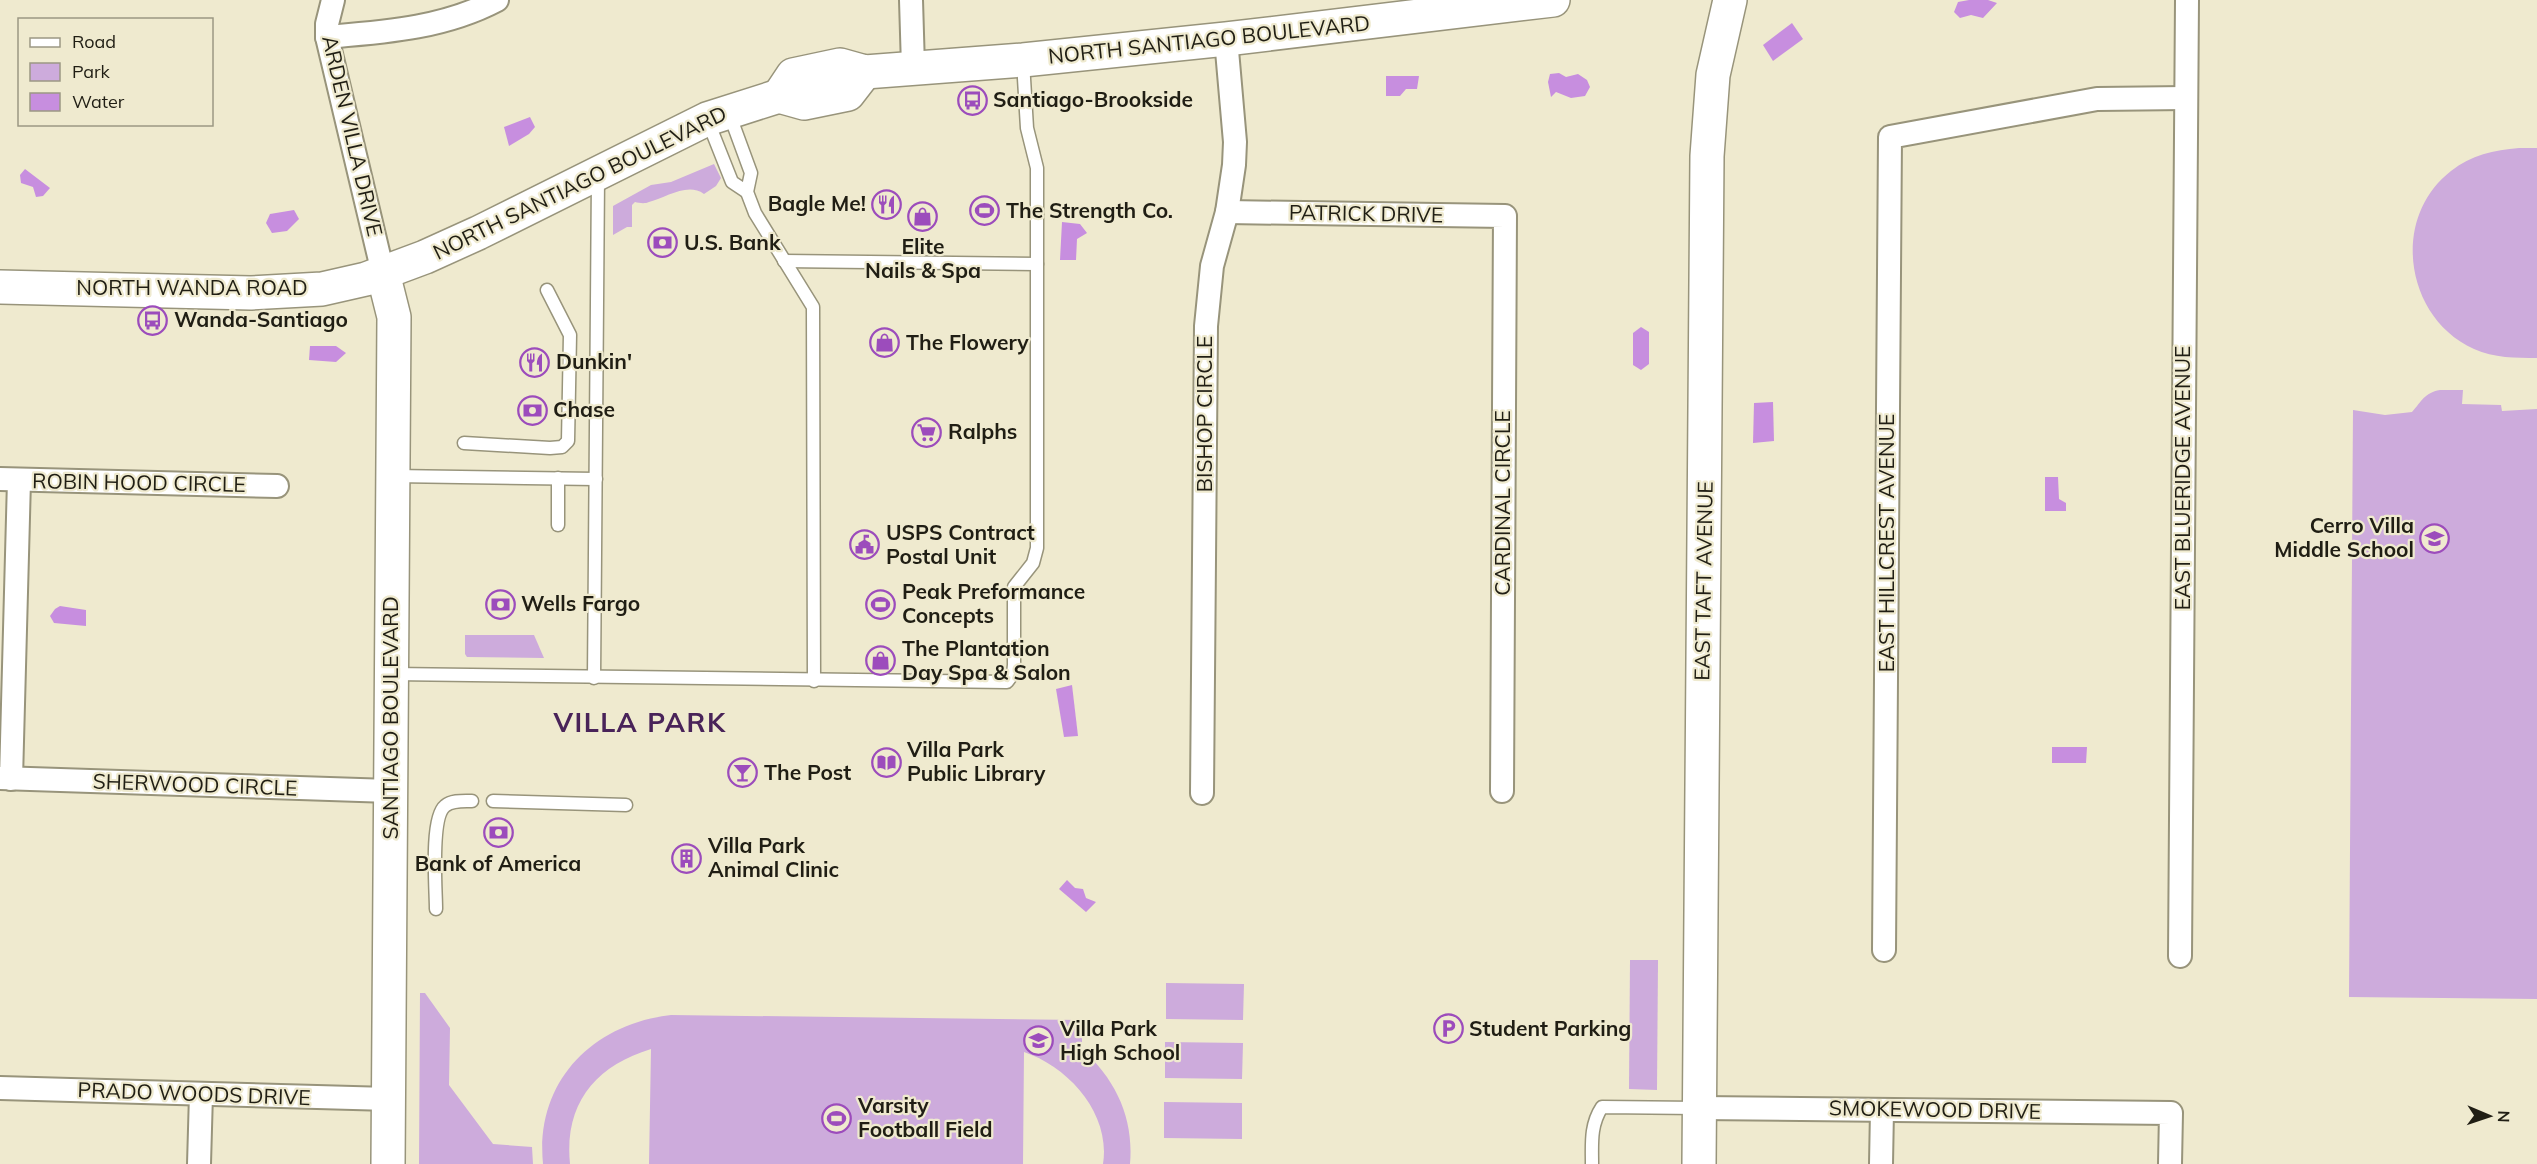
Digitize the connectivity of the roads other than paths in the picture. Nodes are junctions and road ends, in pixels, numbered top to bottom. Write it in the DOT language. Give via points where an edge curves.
graph roads {
  1 [pos="333,0"];
  2 [pos="497,0"];
  3 [pos="910,0"];
  4 [pos="1553,0"];
  5 [pos="1730,0"];
  6 [pos="2187,0"];
  7 [pos="1428,8"];
  8 [pos="327,37"];
  9 [pos="1226,39"];
  10 [pos="1023,60"];
  11 [pos="913,67"];
  12 [pos="2186,98"];
  13 [pos="718,115"];
  14 [pos="598,173"];
  15 [pos="747,192"];
  16 [pos="1227,212"];
  17 [pos="1504,216"];
  18 [pos="784,261"];
  19 [pos="1037,264"];
  20 [pos="383,273"];
  21 [pos="0,287"];
  22 [pos="547,290"];
  23 [pos="464,443"];
  24 [pos="393,476"];
  25 [pos="558,478"];
  26 [pos="10,479"];
  27 [pos="596,479"];
  28 [pos="278,486"];
  29 [pos="558,525"];
  30 [pos="392,674"];
  31 [pos="594,678"];
  32 [pos="814,681"];
  33 [pos="5,779"];
  34 [pos="390,790"];
  35 [pos="1502,791"];
  36 [pos="1202,793"];
  37 [pos="472,801"];
  38 [pos="493,801"];
  39 [pos="626,804"];
  40 [pos="436,909"];
  41 [pos="1884,950"];
  42 [pos="2180,956"];
  43 [pos="0,1088"];
  44 [pos="201,1094"];
  45 [pos="389,1099"];
  46 [pos="1699,1108"];
  47 [pos="1882,1110"];
  48 [pos="199,1164"];
  49 [pos="388,1164"];
  50 [pos="1592,1164"];
  51 [pos="1699,1164"];
  52 [pos="1881,1164"];
  53 [pos="2170,1164"];
  1 -- 8 [label="street, ARDEN VILLA DRIVE"];
  2 -- 8 [label="street" via="423,27"];
  3 -- 11 [label="street"];
  4 -- 7 [label="street, NORTH SANTIAGO BOULEVARD"];
  5 -- 46 [label="street, EAST TAFT AVENUE" via="1713,75 1707,156"];
  6 -- 12 [label="street, EAST BLUERIDGE AVENUE"];
  7 -- 9 [label="street, NORTH SANTIAGO BOULEVARD"];
  8 -- 20 [label="street, ARDEN VILLA DRIVE"];
  9 -- 10 [label="street, NORTH SANTIAGO BOULEVARD"];
  9 -- 16 [label="street, BISHOP CIRCLE" via="1234,142"];
  10 -- 11 [label="street, NORTH SANTIAGO BOULEVARD"];
  10 -- 19 [label="lane" via="1027,128 1037,168"];
  11 -- 13 [label="street, NORTH SANTIAGO BOULEVARD" via="865,72 840,65 793,75 779,96"];
  12 -- 41 [label="street, EAST HILLCREST AVENUE" via="2097,99 1890,136"];
  12 -- 42 [label="street, EAST BLUERIDGE AVENUE"];
  13 -- 14 [label="street, NORTH SANTIAGO BOULEVARD"];
  13 -- 15 [label="lane" via="751,173"];
  13 -- 15 [label="lane" via="732,182"];
  14 -- 20 [label="street, NORTH SANTIAGO BOULEVARD" via="478,233"];
  14 -- 27 [label="lane"];
  15 -- 18 [label="lane" via="757,218"];
  16 -- 17 [label="street, PATRICK DRIVE"];
  16 -- 36 [label="street, BISHOP CIRCLE" via="1212,266 1206,326"];
  17 -- 35 [label="street, CARDINAL CIRCLE"];
  18 -- 19 [label="lane"];
  18 -- 32 [label="lane" via="813,307"];
  19 -- 32 [label="lane" via="1037,548 1033,563 1014,587 1011,679 997,684"];
  20 -- 21 [label="street, NORTH WANDA ROAD" via="322,289 290,292"];
  20 -- 24 [label="street, SANTIAGO BOULEVARD" via="394,317"];
  22 -- 23 [label="lane" via="570,335 568,441 562,447 550,448"];
  24 -- 25 [label="lane"];
  24 -- 30 [label="street, SANTIAGO BOULEVARD"];
  25 -- 27 [label="lane"];
  25 -- 29 [label="lane"];
  26 -- 28 [label="street, ROBIN HOOD CIRCLE"];
  26 -- 33 [label="street"];
  27 -- 31 [label="lane"];
  30 -- 31 [label="lane"];
  30 -- 34 [label="street, SANTIAGO BOULEVARD"];
  31 -- 32 [label="lane"];
  33 -- 34 [label="street, SHERWOOD CIRCLE"];
  34 -- 45 [label="street, SANTIAGO BOULEVARD"];
  37 -- 40 [label="lane" via="447,804 440,813 436,829"];
  38 -- 39 [label="lane"];
  43 -- 44 [label="street, PRADO WOODS DRIVE"];
  44 -- 45 [label="street, PRADO WOODS DRIVE"];
  44 -- 48 [label="street"];
  45 -- 49 [label="street, SANTIAGO BOULEVARD"];
  46 -- 47 [label="street, SMOKEWOOD DRIVE"];
  46 -- 50 [label="lane" via="1602,1107 1592,1130"];
  46 -- 51 [label="street, EAST TAFT AVENUE"];
  47 -- 52 [label="street"];
  47 -- 53 [label="street, SMOKEWOOD DRIVE" via="2171,1113"];
}
